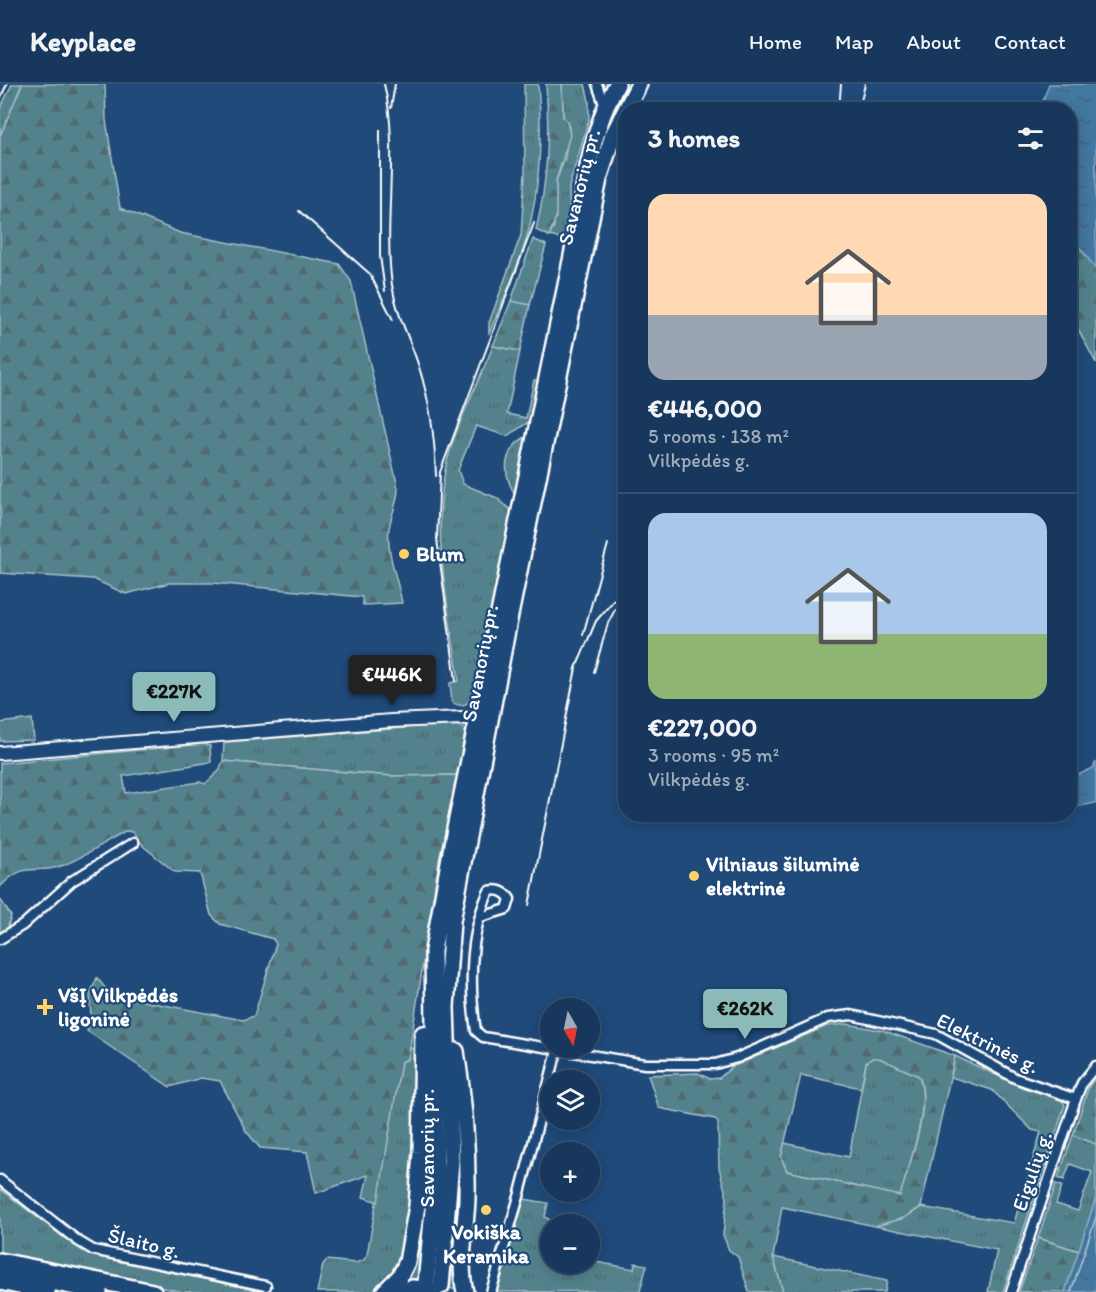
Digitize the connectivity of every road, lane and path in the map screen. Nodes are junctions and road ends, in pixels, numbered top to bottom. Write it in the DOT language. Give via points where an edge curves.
graph roads {
  1 [pos="597,84"];
  2 [pos="617,84"];
  3 [pos="639,84"];
  4 [pos="629,102"];
  5 [pos="605,108"];
  6 [pos="618,121"];
  7 [pos="484,717"];
  8 [pos="0,753"];
  9 [pos="133,843"];
  10 [pos="482,917"];
  11 [pos="0,939"];
  12 [pos="433,951"];
  13 [pos="447,988"];
  14 [pos="540,1048"];
  15 [pos="600,1057"];
  16 [pos="555,1058"];
  17 [pos="1096,1066"];
  18 [pos="1076,1099"];
  19 [pos="0,1180"];
  20 [pos="0,1261"];
  21 [pos="436,1262"];
  22 [pos="0,1271"];
  23 [pos="0,1282"];
  24 [pos="266,1286"];
  25 [pos="436,1287"];
  26 [pos="465,1291"];
  27 [pos="47,1292"];
  28 [pos="99,1292"];
  29 [pos="153,1292"];
  30 [pos="386,1292"];
  31 [pos="490,1292"];
  32 [pos="1011,1292"];
  1 -- 5 [label="street"];
  2 -- 5 [label="highway, Savanorių pr."];
  3 -- 4 [label="highway, Savanorių pr."];
  5 -- 6 [label="highway"];
  5 -- 7 [label="highway, Savanorių pr." via="585,174"];
  6 -- 7 [label="highway, Savanorių pr." via="597,191"];
  7 -- 8 [label="main road"];
  7 -- 12 [label="highway, Savanorių pr."];
  7 -- 13 [label="highway, Savanorių pr." via="452,921"];
  9 -- 11 [label="street" via="72,881"];
  10 -- 14 [label="street, Elektrinės g." via="470,976 478,1035"];
  12 -- 21 [label="highway, Savanorių pr."];
  12 -- 30 [label="highway" via="423,1020 417,1206 407,1262"];
  13 -- 21 [label="highway, Savanorių pr." via="451,1161"];
  13 -- 26 [label="highway" via="465,1112"];
  15 -- 18 [label="street, Elektrinės g." via="652,1065 715,1064 828,1018 851,1015 936,1034 1015,1078"];
  16 -- 31 [label="street"];
  17 -- 18 [label="street, Eigulių g." via="1082,1083"];
  18 -- 32 [label="street, Eigulių g."];
  19 -- 24 [label="street, Šlaito g." via="93,1250"];
  20 -- 29 [label="highway"];
  21 -- 25 [label="highway"];
  22 -- 28 [label="highway"];
  23 -- 27 [label="highway"];
  25 -- 30 [label="highway"];
}
